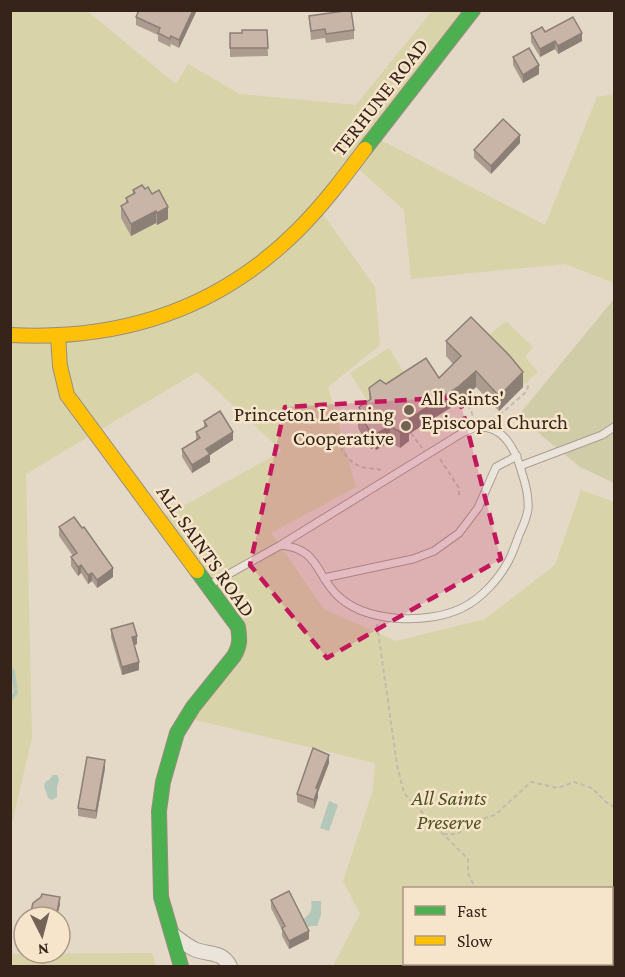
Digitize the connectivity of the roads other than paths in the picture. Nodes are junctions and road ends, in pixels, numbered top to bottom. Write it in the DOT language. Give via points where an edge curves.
graph roads {
  1 [pos="474,10"];
  2 [pos="10,335"];
  3 [pos="57,336"];
  4 [pos="615,427"];
  5 [pos="517,456"];
  6 [pos="520,466"];
  7 [pos="281,545"];
  8 [pos="324,578"];
  9 [pos="209,585"];
  10 [pos="172,934"];
  11 [pos="181,966"];
  12 [pos="230,966"];
  1 -- 3 [label="street, TERHUNE ROAD" via="341,181 262,262 178,311 115,330"];
  2 -- 3 [label="street, TERHUNE ROAD"];
  3 -- 9 [label="street, ALL SAINTS ROAD" via="60,373 67,395"];
  4 -- 6 [label="lane"];
  5 -- 6 [label="lane"];
  5 -- 7 [label="lane" via="499,432 474,428"];
  5 -- 8 [label="lane" via="496,467 478,508 459,533 434,551"];
  6 -- 8 [label="lane" via="528,510 510,559 485,592 463,608 434,617 392,618 349,603"];
  7 -- 8 [label="lane" via="299,549 312,558"];
  7 -- 9 [label="lane"];
  9 -- 10 [label="street, ALL SAINTS ROAD" via="238,627 239,647 177,733 163,782 159,811 161,897"];
  10 -- 11 [label="street, ALL SAINTS ROAD"];
  10 -- 12 [label="street" via="187,946 218,954"];
}
